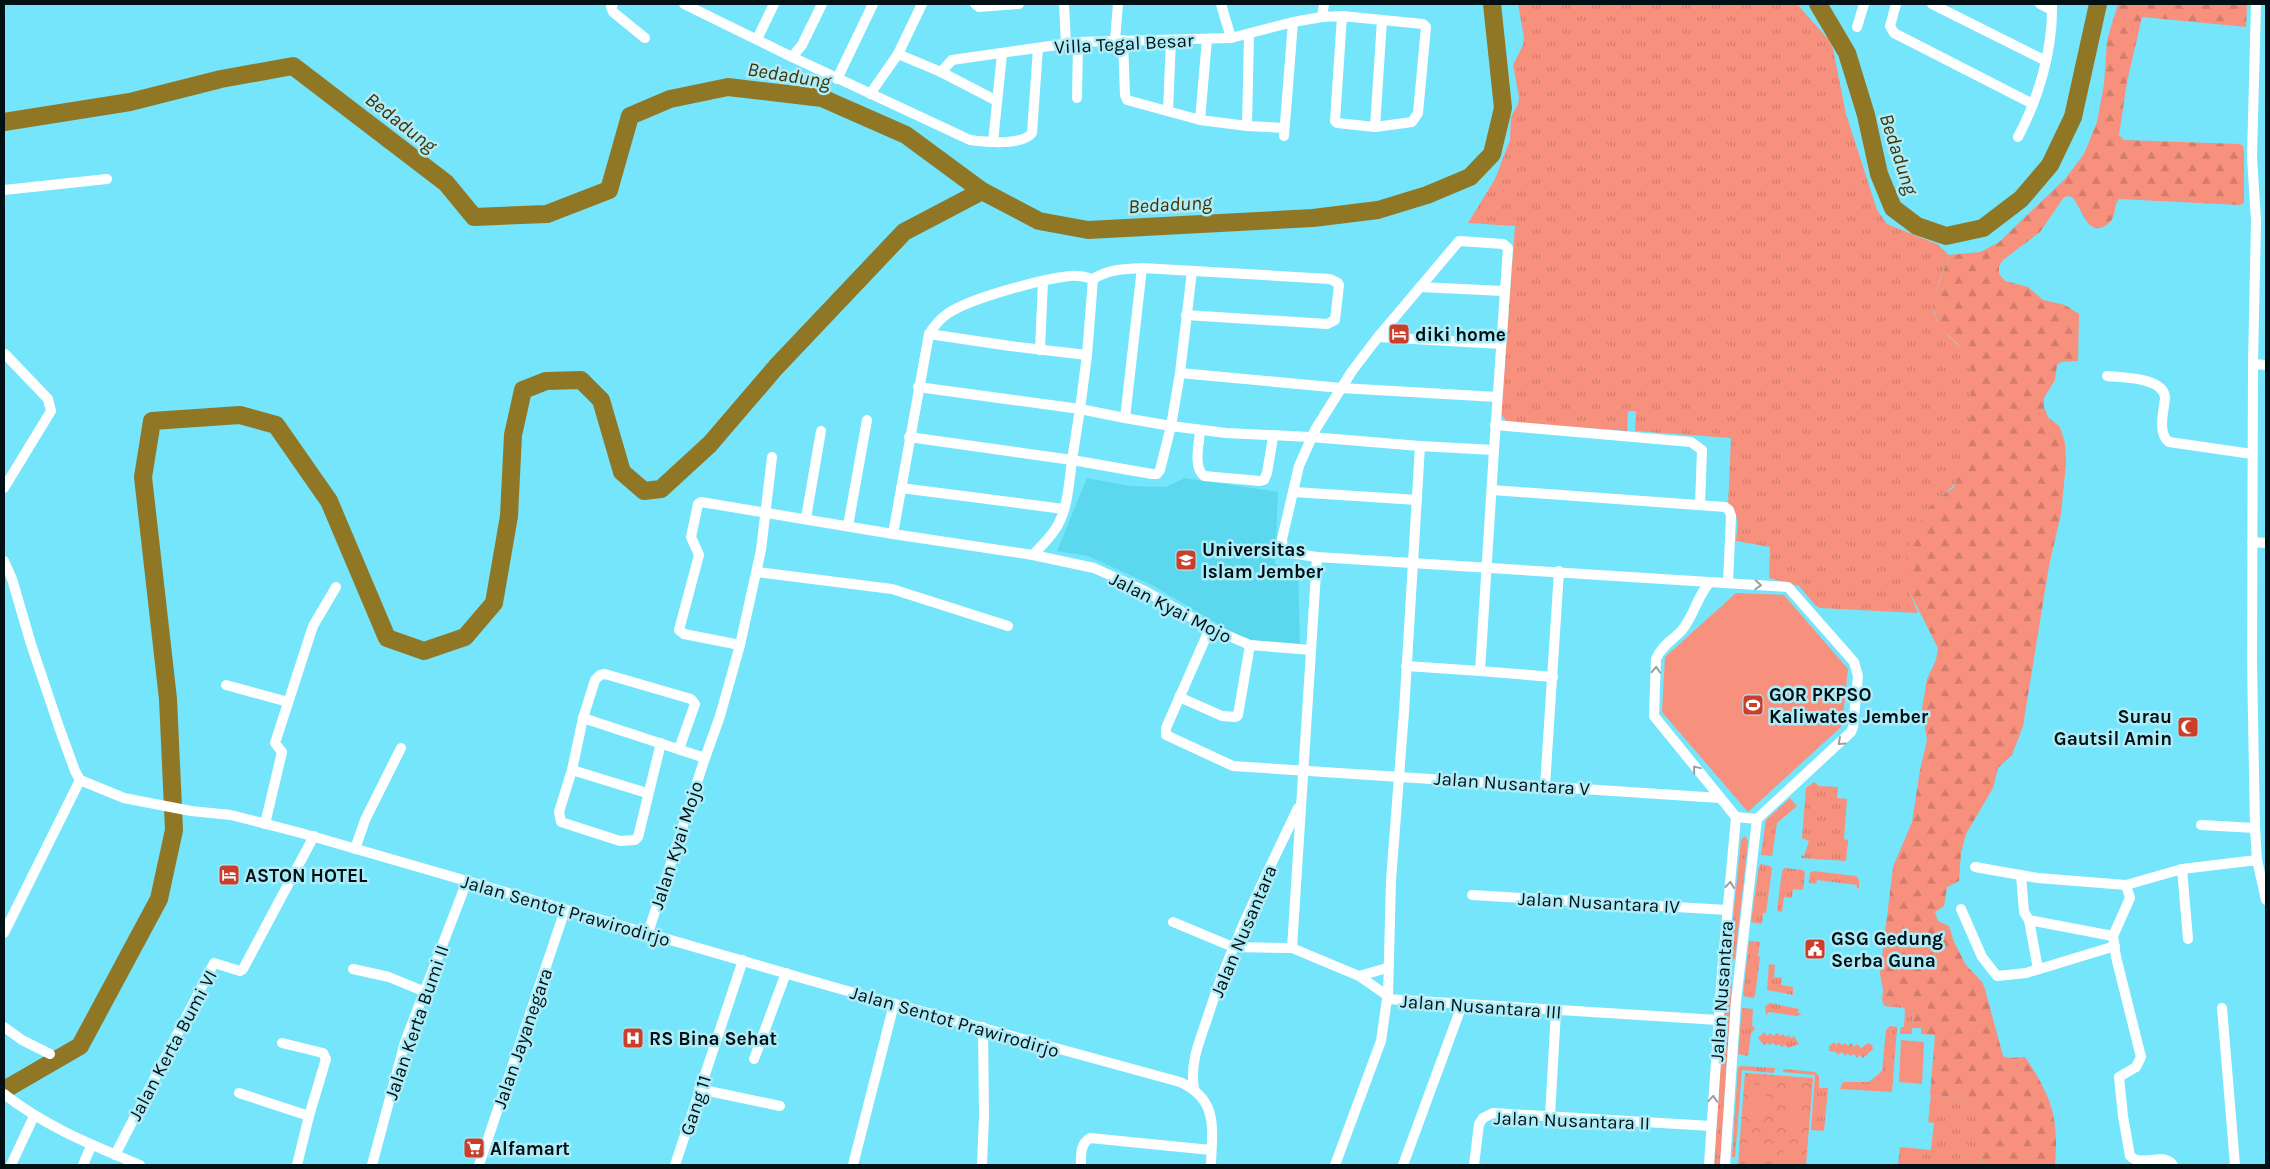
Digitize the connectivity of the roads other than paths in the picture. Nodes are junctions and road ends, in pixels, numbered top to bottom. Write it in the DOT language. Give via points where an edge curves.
graph roads {
  1 [pos="613,4"];
  2 [pos="684,4"];
  3 [pos="774,4"];
  4 [pos="822,4"];
  5 [pos="872,4"];
  6 [pos="922,4"];
  7 [pos="975,4"];
  8 [pos="1019,4"];
  9 [pos="1064,4"];
  10 [pos="1118,4"];
  11 [pos="1221,4"];
  12 [pos="1324,4"];
  13 [pos="1864,4"];
  14 [pos="1896,4"];
  15 [pos="1932,4"];
  16 [pos="2040,4"];
  17 [pos="2256,4"];
  18 [pos="2052,7"];
  19 [pos="1342,16"];
  20 [pos="1322,17"];
  21 [pos="1382,20"];
  22 [pos="1292,22"];
  23 [pos="1857,26"];
  24 [pos="1249,34"];
  25 [pos="645,38"];
  26 [pos="1231,38"];
  27 [pos="757,39"];
  28 [pos="1207,39"];
  29 [pos="1119,40"];
  30 [pos="1171,40"];
  31 [pos="1078,42"];
  32 [pos="1066,44"];
  33 [pos="1038,48"];
  34 [pos="898,54"];
  35 [pos="1002,54"];
  36 [pos="792,57"];
  37 [pos="2046,61"];
  38 [pos="941,72"];
  39 [pos="837,78"];
  40 [pos="870,94"];
  41 [pos="1077,98"];
  42 [pos="997,101"];
  43 [pos="2033,104"];
  44 [pos="1168,112"];
  45 [pos="1200,120"];
  46 [pos="1247,126"];
  47 [pos="1375,127"];
  48 [pos="2018,137"];
  49 [pos="993,142"];
  50 [pos="108,179"];
  51 [pos="4,190"];
  52 [pos="2261,221"];
  53 [pos="1142,268"];
  54 [pos="1192,271"];
  55 [pos="1093,280"];
  56 [pos="1043,281"];
  57 [pos="1420,287"];
  58 [pos="1504,291"];
  59 [pos="1186,315"];
  60 [pos="929,334"];
  61 [pos="1378,337"];
  62 [pos="1501,344"];
  63 [pos="1040,350"];
  64 [pos="4,354"];
  65 [pos="1087,355"];
  66 [pos="2253,364"];
  67 [pos="2266,365"];
  68 [pos="1180,373"];
  69 [pos="2107,376"];
  70 [pos="918,387"];
  71 [pos="1341,388"];
  72 [pos="1497,397"];
  73 [pos="1080,409"];
  74 [pos="1125,418"];
  75 [pos="867,420"];
  76 [pos="1495,425"];
  77 [pos="1171,426"];
  78 [pos="822,431"];
  79 [pos="1200,431"];
  80 [pos="909,437"];
  81 [pos="1273,437"];
  82 [pos="1310,437"];
  83 [pos="1420,446"];
  84 [pos="1494,450"];
  85 [pos="2252,454"];
  86 [pos="772,457"];
  87 [pos="1072,460"];
  88 [pos="4,488"];
  89 [pos="901,488"];
  90 [pos="1492,490"];
  91 [pos="1294,492"];
  92 [pos="1417,500"];
  93 [pos="1700,505"];
  94 [pos="1064,509"];
  95 [pos="767,512"];
  96 [pos="806,518"];
  97 [pos="848,526"];
  98 [pos="892,534"];
  99 [pos="2252,542"];
  100 [pos="2266,543"];
  101 [pos="1033,555"];
  102 [pos="1317,556"];
  103 [pos="1413,561"];
  104 [pos="4,562"];
  105 [pos="1487,566"];
  106 [pos="1559,571"];
  107 [pos="757,572"];
  108 [pos="1710,582"];
  109 [pos="1728,583"];
  110 [pos="336,587"];
  111 [pos="1008,626"];
  112 [pos="1210,628"];
  113 [pos="740,645"];
  114 [pos="1250,645"];
  115 [pos="1311,650"];
  116 [pos="1406,666"];
  117 [pos="1480,672"];
  118 [pos="1552,677"];
  119 [pos="226,685"];
  120 [pos="1179,698"];
  121 [pos="288,702"];
  122 [pos="583,718"];
  123 [pos="661,743"];
  124 [pos="401,748"];
  125 [pos="679,749"];
  126 [pos="705,758"];
  127 [pos="572,770"];
  128 [pos="1304,770"];
  129 [pos="1399,775"];
  130 [pos="80,780"];
  131 [pos="1545,786"];
  132 [pos="647,793"];
  133 [pos="1720,798"];
  134 [pos="1301,802"];
  135 [pos="1736,817"];
  136 [pos="1757,819"];
  137 [pos="265,824"];
  138 [pos="2201,825"];
  139 [pos="2255,828"];
  140 [pos="314,836"];
  141 [pos="355,849"];
  142 [pos="2258,860"];
  143 [pos="1975,867"];
  144 [pos="2182,869"];
  145 [pos="2021,876"];
  146 [pos="467,882"];
  147 [pos="2126,886"];
  148 [pos="1472,895"];
  149 [pos="2266,900"];
  150 [pos="1961,909"];
  151 [pos="565,910"];
  152 [pos="1727,910"];
  153 [pos="7,917"];
  154 [pos="2029,920"];
  155 [pos="1173,922"];
  156 [pos="4,933"];
  157 [pos="648,933"];
  158 [pos="2188,939"];
  159 [pos="2114,941"];
  160 [pos="1233,947"];
  161 [pos="1292,948"];
  162 [pos="744,960"];
  163 [pos="1387,968"];
  164 [pos="353,969"];
  165 [pos="2038,969"];
  166 [pos="1722,972"];
  167 [pos="786,973"];
  168 [pos="1738,974"];
  169 [pos="1359,976"];
  170 [pos="423,991"];
  171 [pos="1387,997"];
  172 [pos="894,1004"];
  173 [pos="1462,1005"];
  174 [pos="2222,1008"];
  175 [pos="1556,1011"];
  176 [pos="1718,1020"];
  177 [pos="4,1027"];
  178 [pos="983,1027"];
  179 [pos="282,1043"];
  180 [pos="50,1054"];
  181 [pos="754,1059"];
  182 [pos="1192,1063"];
  183 [pos="1180,1082"];
  184 [pos="699,1089"];
  185 [pos="1194,1089"];
  186 [pos="239,1093"];
  187 [pos="4,1094"];
  188 [pos="780,1106"];
  189 [pos="32,1115"];
  190 [pos="309,1116"];
  191 [pos="1550,1116"];
  192 [pos="1711,1126"];
  193 [pos="91,1146"];
  194 [pos="1211,1150"];
  195 [pos="115,1155"];
  196 [pos="11,1165"];
  197 [pos="83,1165"];
  198 [pos="140,1165"];
  199 [pos="298,1165"];
  200 [pos="372,1165"];
  201 [pos="479,1165"];
  202 [pos="675,1165"];
  203 [pos="853,1165"];
  204 [pos="982,1165"];
  205 [pos="1081,1165"];
  206 [pos="1211,1165"];
  207 [pos="1335,1165"];
  208 [pos="1403,1165"];
  209 [pos="1474,1165"];
  210 [pos="1709,1165"];
  211 [pos="1725,1165"];
  212 [pos="2173,1165"];
  213 [pos="2235,1165"];
  1 -- 25 [label="street" via="613,12"];
  2 -- 27 [label="street"];
  3 -- 27 [label="street"];
  4 -- 36 [label="street" via="802,45"];
  5 -- 39 [label="street"];
  6 -- 34 [label="street"];
  7 -- 8 [label="street" via="979,7"];
  9 -- 32 [label="street"];
  10 -- 29 [label="street"];
  11 -- 26 [label="street"];
  12 -- 20 [label="street"];
  13 -- 23 [label="street"];
  14 -- 43 [label="street" via="1890,26 1894,33"];
  15 -- 37 [label="street"];
  16 -- 18 [label="street"];
  17 -- 52 [label="street" via="2252,157"];
  18 -- 37 [label="street"];
  19 -- 20 [label="street, Villa Tegal Besar"];
  19 -- 21 [label="street, Villa Tegal Besar"];
  19 -- 47 [label="street" via="1334,118 1337,124"];
  20 -- 22 [label="street, Villa Tegal Besar"];
  21 -- 47 [label="street"];
  21 -- 47 [label="street, Villa Tegal Besar" via="1420,23 1426,27 1416,117 1408,124"];
  22 -- 24 [label="street, Villa Tegal Besar"];
  22 -- 46 [label="street" via="1284,132"];
  24 -- 26 [label="street, Villa Tegal Besar"];
  24 -- 46 [label="street"];
  26 -- 28 [label="street, Villa Tegal Besar"];
  27 -- 36 [label="street"];
  28 -- 30 [label="street, Villa Tegal Besar"];
  28 -- 45 [label="street"];
  29 -- 30 [label="street, Villa Tegal Besar"];
  29 -- 31 [label="street, Villa Tegal Besar"];
  29 -- 44 [label="street" via="1126,100"];
  30 -- 44 [label="street"];
  31 -- 32 [label="street, Villa Tegal Besar"];
  31 -- 41 [label="street"];
  32 -- 33 [label="street, Villa Tegal Besar"];
  33 -- 35 [label="street, Villa Tegal Besar"];
  33 -- 49 [label="street" via="1032,133 1027,138"];
  34 -- 38 [label="street"];
  34 -- 40 [label="street"];
  35 -- 38 [label="street, Villa Tegal Besar" via="952,60"];
  35 -- 42 [label="street"];
  36 -- 39 [label="street"];
  37 -- 43 [label="street"];
  38 -- 42 [label="street"];
  39 -- 40 [label="street"];
  40 -- 49 [label="street" via="970,140"];
  42 -- 49 [label="street"];
  43 -- 48 [label="street"];
  44 -- 45 [label="street"];
  45 -- 46 [label="street"];
  50 -- 51 [label="street"];
  52 -- 66 [label="street"];
  53 -- 54 [label="street"];
  53 -- 55 [label="street" via="1105,272"];
  53 -- 74 [label="street"];
  54 -- 59 [label="street"];
  54 -- 59 [label="street" via="1335,280 1339,285 1336,317 1327,324"];
  55 -- 56 [label="street" via="1072,276"];
  55 -- 65 [label="street"];
  56 -- 60 [label="street" via="961,306 939,321"];
  56 -- 63 [label="street"];
  57 -- 58 [label="street"];
  57 -- 58 [label="street" via="1456,244 1466,240 1506,245"];
  57 -- 61 [label="street"];
  58 -- 62 [label="street"];
  59 -- 68 [label="street"];
  60 -- 63 [label="street"];
  60 -- 70 [label="street"];
  61 -- 62 [label="street"];
  61 -- 71 [label="street"];
  62 -- 72 [label="street"];
  63 -- 65 [label="street"];
  64 -- 88 [label="street" via="48,399 51,410"];
  65 -- 73 [label="street"];
  66 -- 67 [label="street"];
  66 -- 85 [label="street"];
  68 -- 71 [label="street"];
  68 -- 77 [label="street"];
  69 -- 85 [label="street" via="2149,382 2161,388 2165,393 2162,432 2169,442"];
  70 -- 73 [label="street"];
  70 -- 80 [label="street"];
  71 -- 72 [label="street"];
  71 -- 82 [label="street"];
  72 -- 76 [label="street"];
  73 -- 74 [label="street"];
  73 -- 87 [label="street"];
  74 -- 77 [label="street"];
  75 -- 97 [label="street"];
  76 -- 84 [label="street"];
  76 -- 93 [label="street" via="1691,442 1702,450"];
  77 -- 79 [label="street"];
  77 -- 87 [label="street" via="1159,473"];
  78 -- 96 [label="street"];
  79 -- 81 [label="street"];
  79 -- 81 [label="street" via="1198,466 1204,476 1260,481 1267,473"];
  80 -- 87 [label="street"];
  80 -- 89 [label="street"];
  81 -- 82 [label="street"];
  82 -- 83 [label="street"];
  82 -- 91 [label="street"];
  83 -- 84 [label="street"];
  83 -- 92 [label="street"];
  84 -- 90 [label="street"];
  85 -- 99 [label="street"];
  86 -- 95 [label="street, Jalan Kyai Mojo"];
  87 -- 94 [label="street"];
  89 -- 94 [label="street"];
  89 -- 98 [label="street"];
  90 -- 93 [label="street"];
  90 -- 105 [label="street"];
  91 -- 92 [label="street"];
  91 -- 102 [label="street" via="1282,539 1283,549 1290,553"];
  92 -- 103 [label="street"];
  93 -- 109 [label="street" via="1725,507 1730,512"];
  94 -- 101 [label="street" via="1055,530"];
  95 -- 96 [label="street, Jalan Kyai Mojo"];
  95 -- 107 [label="street, Jalan Kyai Mojo"];
  95 -- 113 [label="street, Jalan Kyai Mojo" via="701,502 697,507 691,538 699,555 679,630 684,634"];
  96 -- 97 [label="street, Jalan Kyai Mojo"];
  97 -- 98 [label="street, Jalan Kyai Mojo"];
  98 -- 101 [label="street, Jalan Kyai Mojo"];
  99 -- 100 [label="street"];
  99 -- 139 [label="street"];
  101 -- 112 [label="street, Jalan Kyai Mojo" via="1094,568 1145,591"];
  102 -- 103 [label="street"];
  102 -- 115 [label="street"];
  103 -- 105 [label="street"];
  103 -- 116 [label="street"];
  104 -- 130 [label="street" via="58,727"];
  105 -- 106 [label="street"];
  105 -- 117 [label="street"];
  106 -- 108 [label="street"];
  106 -- 118 [label="street"];
  107 -- 111 [label="street" via="892,589"];
  107 -- 113 [label="street, Jalan Kyai Mojo"];
  108 -- 109 [label="street"];
  133 -- 108 [label="street, one-way" via="1655,719 1654,713 1656,659 1686,624 1701,592"];
  109 -- 136 [label="street, one-way" via="1788,587 1854,662 1857,671 1851,732"];
  110 -- 121 [label="street" via="313,626"];
  112 -- 114 [label="street, Jalan Kyai Mojo"];
  112 -- 120 [label="street"];
  113 -- 126 [label="street, Jalan Kyai Mojo"];
  114 -- 115 [label="street, Jalan Kyai Mojo"];
  114 -- 120 [label="street" via="1236,717 1222,716"];
  115 -- 128 [label="street"];
  116 -- 117 [label="street"];
  116 -- 129 [label="street"];
  117 -- 118 [label="street"];
  118 -- 131 [label="street"];
  119 -- 121 [label="street"];
  120 -- 128 [label="street, Jalan Nusantara V" via="1166,728 1168,738 1233,766"];
  121 -- 137 [label="street" via="275,743 282,752"];
  122 -- 123 [label="street, Jalan Kyai Mojo"];
  122 -- 125 [label="street" via="595,680 605,674 690,699 695,704"];
  122 -- 127 [label="street"];
  123 -- 125 [label="street, Jalan Kyai Mojo"];
  123 -- 132 [label="street, Jalan Kyai Mojo"];
  124 -- 141 [label="street" via="365,820"];
  125 -- 126 [label="street, Jalan Kyai Mojo"];
  126 -- 157 [label="street, Jalan Kyai Mojo"];
  127 -- 132 [label="street"];
  127 -- 132 [label="street, Jalan Kyai Mojo" via="558,812 563,824 625,842 635,840"];
  128 -- 129 [label="street, Jalan Nusantara V"];
  128 -- 134 [label="street"];
  129 -- 131 [label="street, Jalan Nusantara V"];
  129 -- 163 [label="street"];
  130 -- 137 [label="street, Jalan Sentot Prawirodirjo" via="124,798 149,804 231,815"];
  130 -- 153 [label="street"];
  131 -- 133 [label="street, Jalan Nusantara V"];
  133 -- 135 [label="street"];
  134 -- 160 [label="street, Jalan Nusantara"];
  134 -- 161 [label="street"];
  135 -- 136 [label="street"];
  152 -- 135 [label="street, Jalan Nusantara, one-way"];
  136 -- 168 [label="street, Jalan Nusantara"];
  137 -- 140 [label="street, Jalan Sentot Prawirodirjo"];
  138 -- 139 [label="street"];
  139 -- 142 [label="street"];
  140 -- 141 [label="street, Jalan Sentot Prawirodirjo"];
  140 -- 195 [label="street, Jalan Kerta Bumi VI" via="243,969 240,971 214,963"];
  141 -- 146 [label="street, Jalan Sentot Prawirodirjo"];
  142 -- 144 [label="street"];
  142 -- 149 [label="street"];
  143 -- 145 [label="street"];
  144 -- 147 [label="street"];
  144 -- 158 [label="street"];
  145 -- 147 [label="street"];
  145 -- 154 [label="street" via="2024,912"];
  146 -- 151 [label="street, Jalan Sentot Prawirodirjo"];
  146 -- 170 [label="street, Jalan Kerta Bumi II"];
  147 -- 159 [label="street" via="2130,898"];
  148 -- 152 [label="street, Jalan Nusantara IV"];
  150 -- 165 [label="street" via="1982,957 1997,976"];
  151 -- 157 [label="street, Jalan Sentot Prawirodirjo"];
  151 -- 201 [label="street, Jalan Jayanegara"];
  152 -- 166 [label="street, Jalan Nusantara"];
  153 -- 156 [label="street"];
  154 -- 159 [label="street"];
  154 -- 165 [label="street"];
  155 -- 160 [label="street, Jalan Nusantara III"];
  157 -- 162 [label="street, Jalan Sentot Prawirodirjo"];
  159 -- 165 [label="street"];
  159 -- 212 [label="street" via="2141,1057 2136,1067 2119,1079 2130,1156 2137,1161 2163,1159"];
  160 -- 161 [label="street, Jalan Nusantara III"];
  160 -- 182 [label="street, Jalan Nusantara"];
  161 -- 169 [label="street, Jalan Nusantara III"];
  162 -- 167 [label="street, Jalan Sentot Prawirodirjo"];
  162 -- 184 [label="street, Gang 11"];
  163 -- 169 [label="street"];
  163 -- 171 [label="street"];
  164 -- 170 [label="street" via="389,977"];
  166 -- 168 [label="street"];
  166 -- 176 [label="street, Jalan Nusantara"];
  167 -- 172 [label="street, Jalan Sentot Prawirodirjo"];
  167 -- 181 [label="street"];
  168 -- 211 [label="street, Jalan Nusantara"];
  169 -- 171 [label="street, Jalan Nusantara III"];
  170 -- 200 [label="street, Jalan Kerta Bumi II" via="405,1042"];
  171 -- 173 [label="street, Jalan Nusantara III"];
  171 -- 207 [label="street" via="1381,1041"];
  172 -- 178 [label="street, Jalan Sentot Prawirodirjo"];
  172 -- 203 [label="street"];
  173 -- 175 [label="street, Jalan Nusantara III"];
  173 -- 208 [label="street"];
  174 -- 213 [label="street"];
  175 -- 176 [label="street, Jalan Nusantara III"];
  175 -- 191 [label="street"];
  192 -- 176 [label="street, Jalan Nusantara, one-way"];
  177 -- 180 [label="street"];
  178 -- 183 [label="street, Jalan Sentot Prawirodirjo"];
  178 -- 204 [label="street"];
  179 -- 190 [label="street" via="324,1053 325,1062"];
  182 -- 183 [label="street"];
  182 -- 185 [label="street"];
  183 -- 185 [label="street, Jalan Sentot Prawirodirjo"];
  184 -- 188 [label="street"];
  184 -- 202 [label="street, Gang 11"];
  185 -- 194 [label="street, Jalan Sentot Prawirodirjo" via="1210,1112"];
  186 -- 190 [label="street"];
  187 -- 189 [label="street"];
  189 -- 193 [label="street"];
  189 -- 196 [label="street"];
  190 -- 199 [label="street"];
  191 -- 192 [label="street, Jalan Nusantara II"];
  191 -- 209 [label="street, Jalan Nusantara II" via="1493,1113 1482,1118"];
  192 -- 210 [label="street, Jalan Nusantara"];
  193 -- 195 [label="street"];
  193 -- 197 [label="street"];
  194 -- 205 [label="street" via="1090,1138 1083,1146"];
  194 -- 206 [label="street, Jalan Sentot Prawirodirjo"];
  195 -- 198 [label="street"];
}
